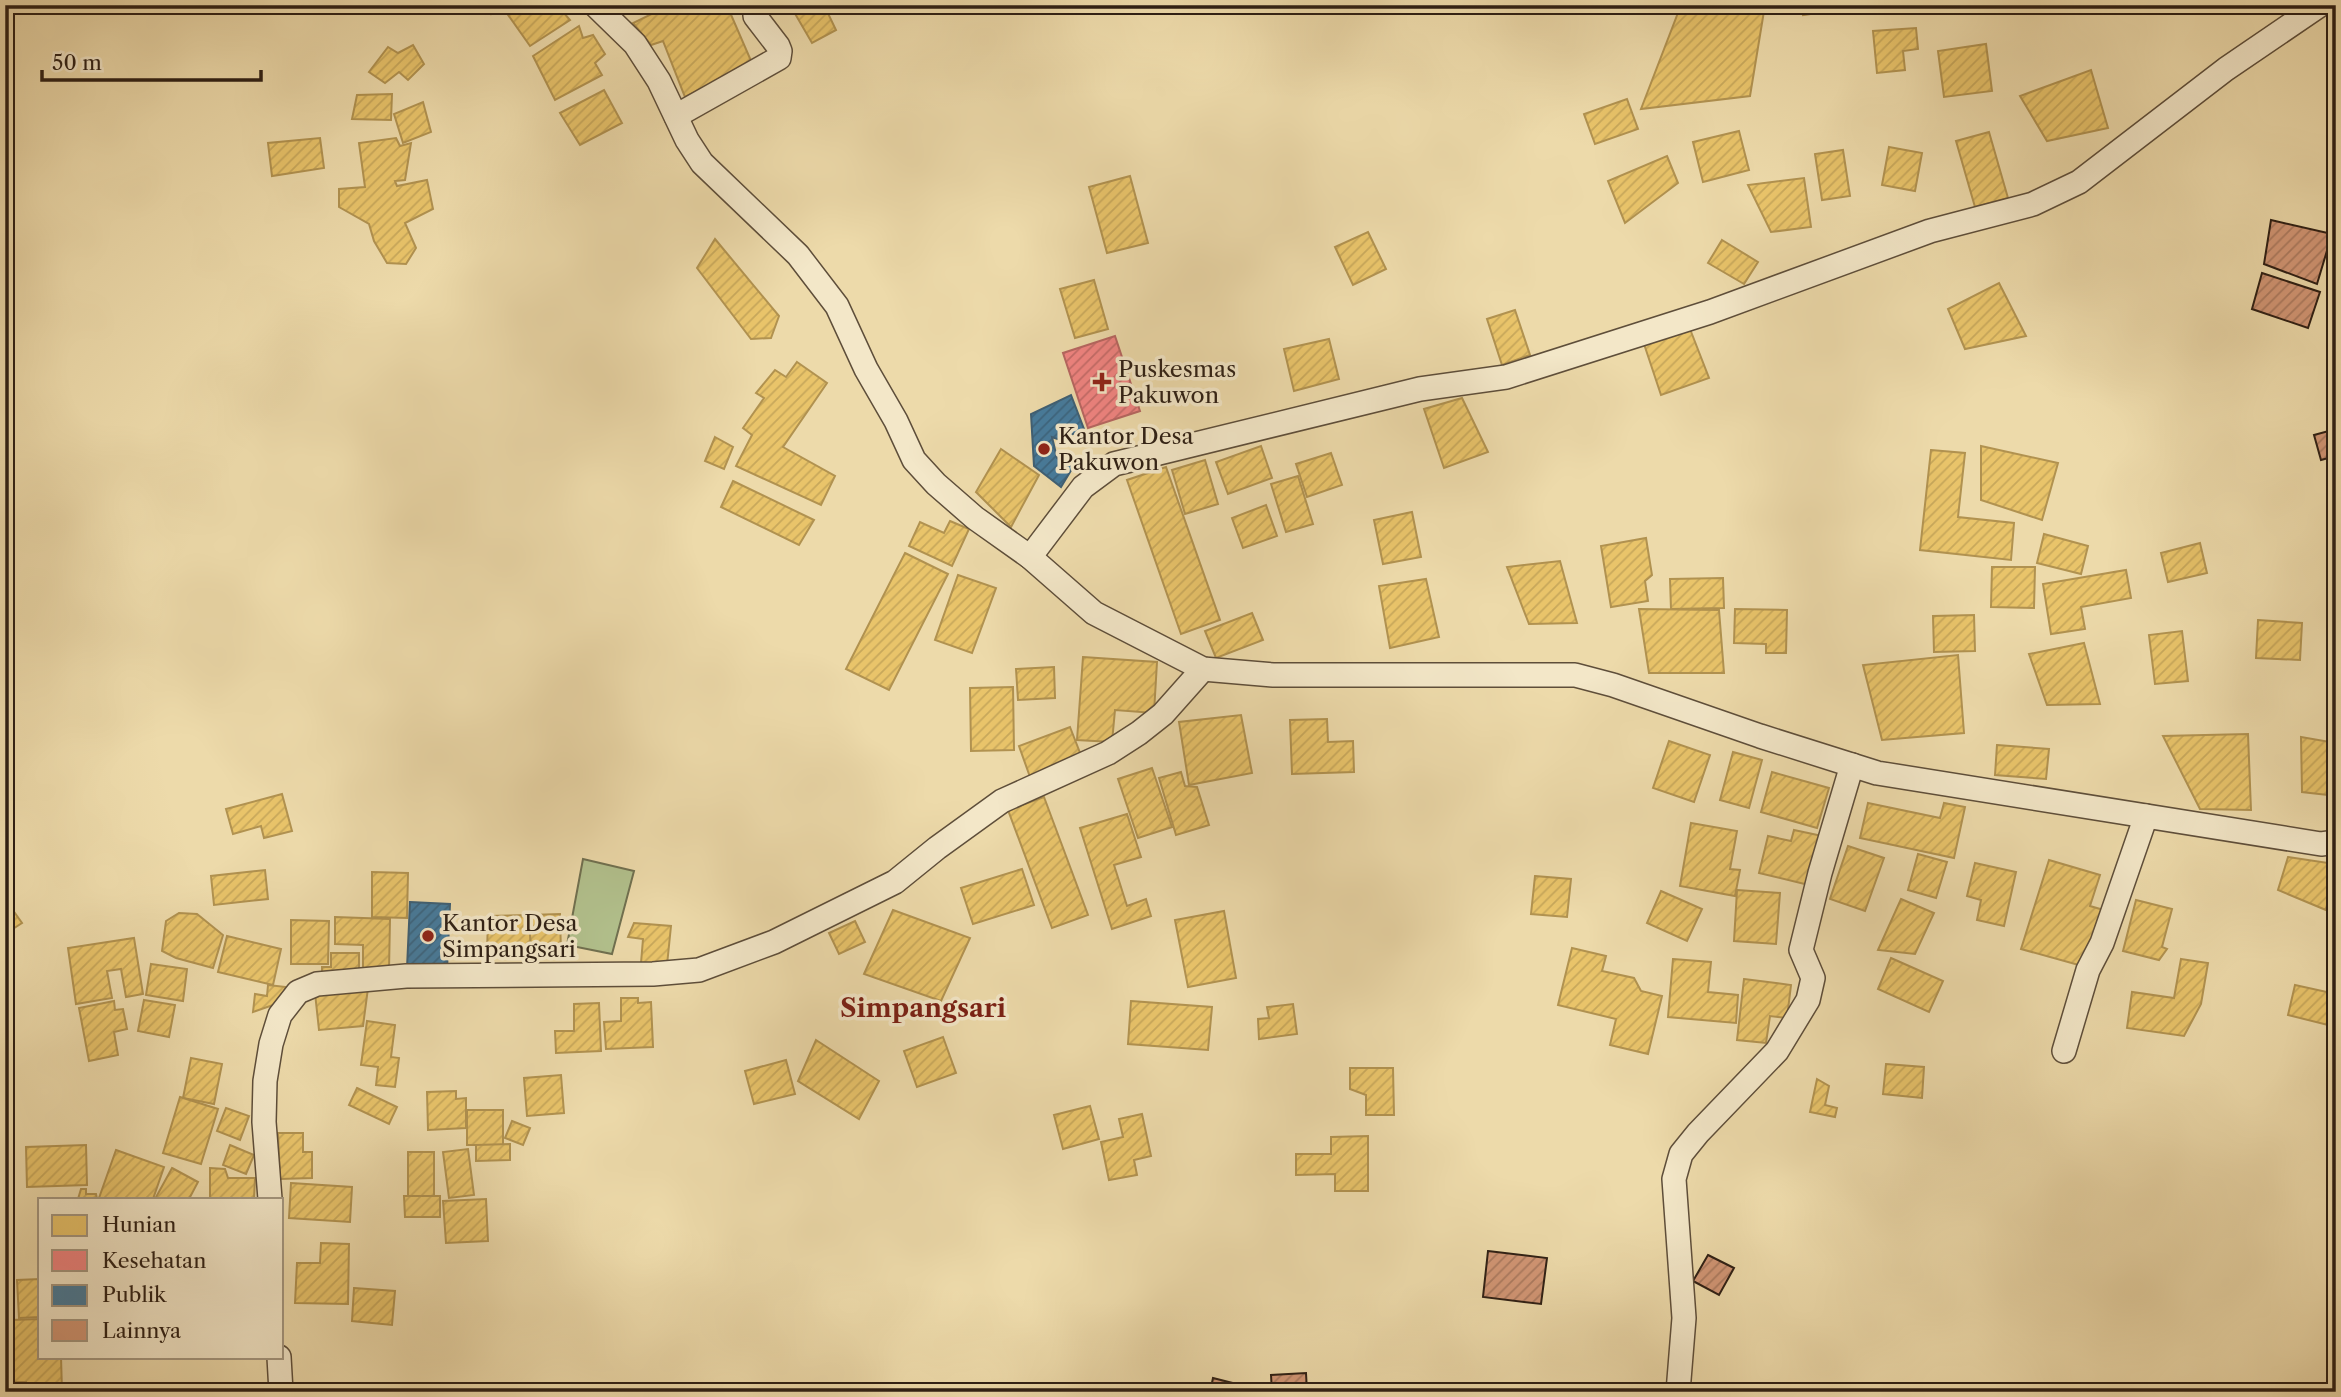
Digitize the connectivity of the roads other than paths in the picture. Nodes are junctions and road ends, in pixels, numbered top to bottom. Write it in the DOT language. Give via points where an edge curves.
graph roads {
  1 [pos="595,5"];
  2 [pos="756,5"];
  3 [pos="2320,5"];
  4 [pos="676,116"];
  5 [pos="1030,557"];
  6 [pos="1203,669"];
  7 [pos="1852,765"];
  8 [pos="2147,816"];
  9 [pos="2336,842"];
  10 [pos="2064,1051"];
  11 [pos="270,1198"];
  12 [pos="279,1358"];
  13 [pos="281,1392"];
  14 [pos="1678,1392"];
  1 -- 4 [label="street" via="635,44"];
  2 -- 4 [label="street" via="755,16 778,46 779,58"];
  3 -- 5 [label="street" via="2226,69 2079,182 2033,204 1930,231 1710,313 1506,377 1420,389 1114,464 1083,487"];
  4 -- 5 [label="street" via="702,163 798,255 837,306 914,460 975,518"];
  5 -- 6 [label="street" via="1094,613"];
  6 -- 7 [label="street" via="1273,675 1574,676"];
  6 -- 11 [label="street" via="1163,715 1139,733 1108,753 1002,801 895,882 774,942 699,970 407,976 317,984 298,992 280,1015 265,1081"];
  7 -- 8 [label="street" via="1877,773"];
  7 -- 14 [label="street" via="1801,950 1813,978 1808,1000 1777,1051 1681,1154 1674,1179 1684,1318"];
  8 -- 9 [label="street" via="2321,844"];
  8 -- 10 [label="street" via="2088,970"];
  12 -- 13 [label="street"];
}
